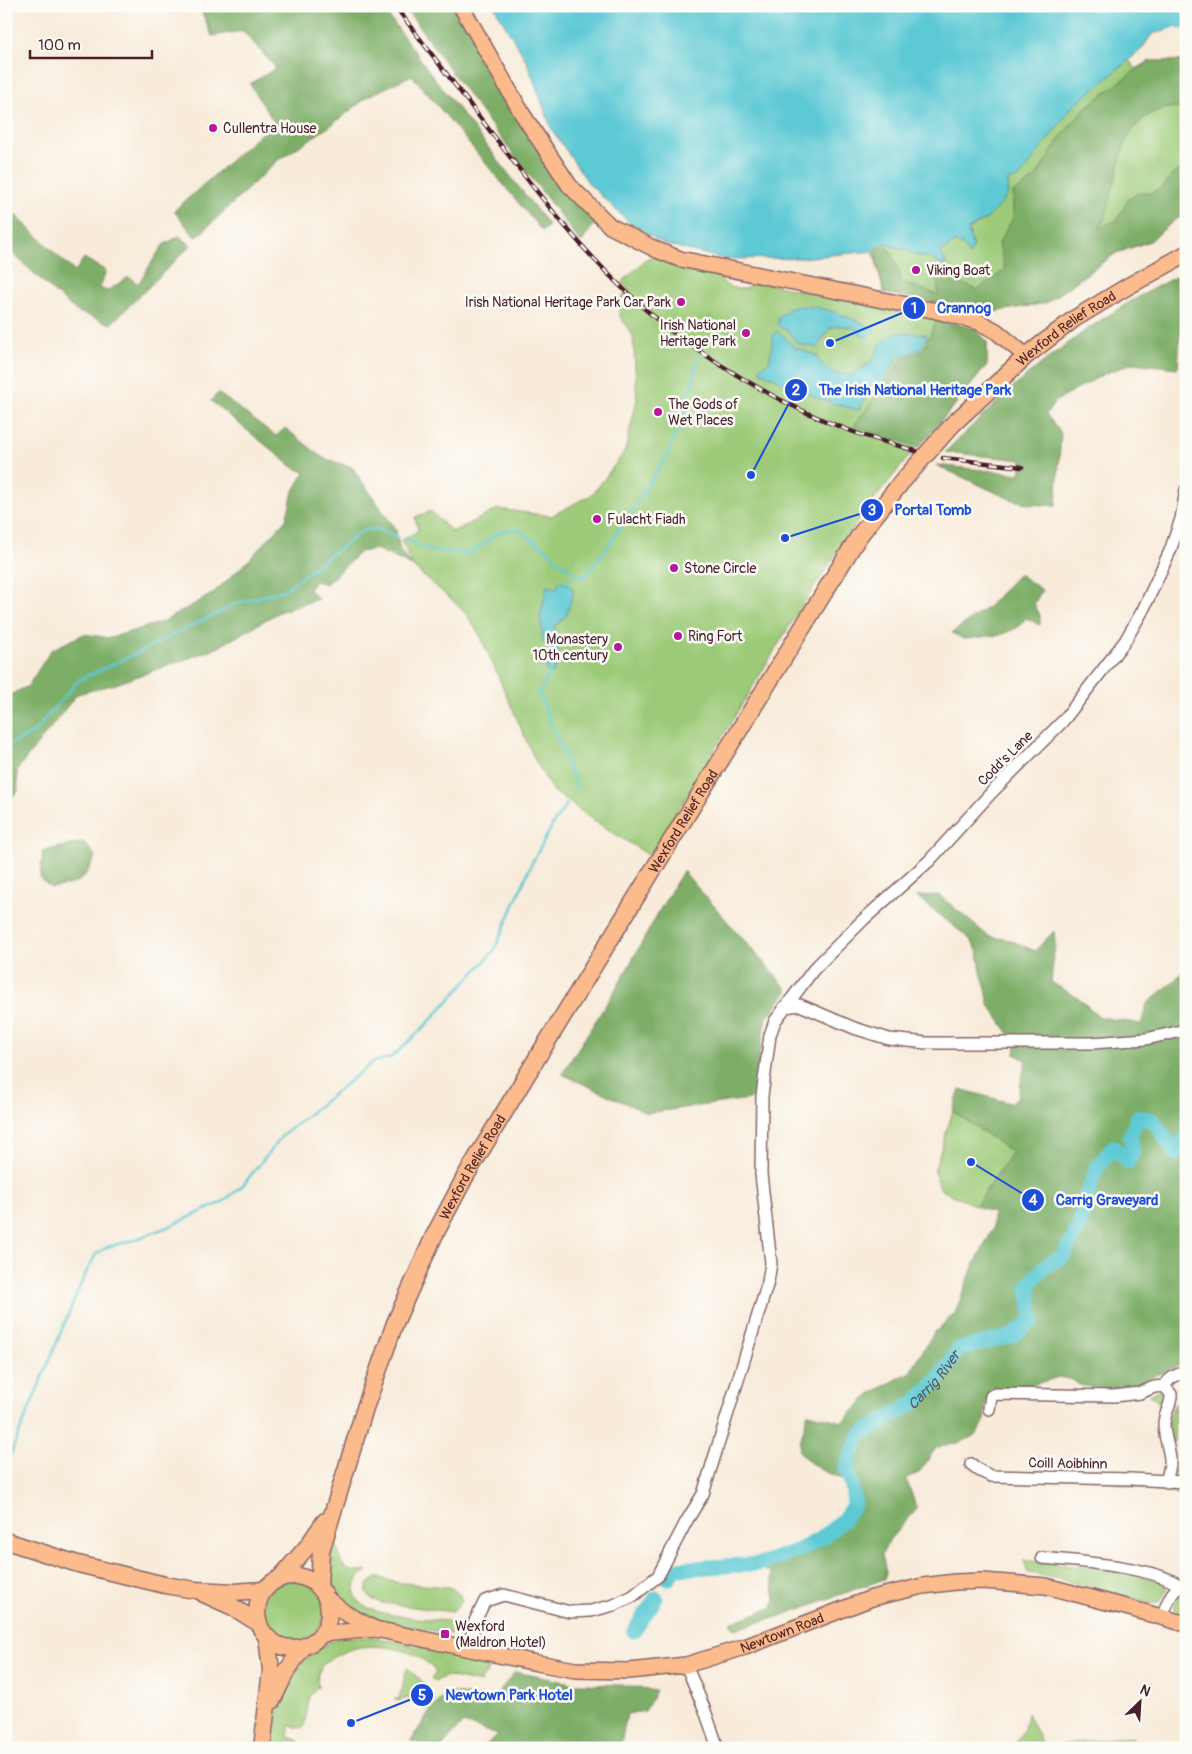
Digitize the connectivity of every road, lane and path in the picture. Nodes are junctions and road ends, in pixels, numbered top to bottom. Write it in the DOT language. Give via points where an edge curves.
graph roads {
  1 [pos="461,6"];
  2 [pos="1186,254"];
  3 [pos="1026,356"];
  4 [pos="1186,490"];
  5 [pos="784,1007"];
  6 [pos="1186,1030"];
  7 [pos="1186,1373"];
  8 [pos="1164,1386"];
  9 [pos="989,1409"];
  10 [pos="971,1464"];
  11 [pos="1167,1482"];
  12 [pos="1186,1482"];
  13 [pos="336,1504"];
  14 [pos="6,1541"];
  15 [pos="1042,1558"];
  16 [pos="280,1578"];
  17 [pos="1183,1585"];
  18 [pos="195,1590"];
  19 [pos="264,1590"];
  20 [pos="323,1592"];
  21 [pos="1162,1617"];
  22 [pos="1186,1624"];
  23 [pos="375,1629"];
  24 [pos="262,1630"];
  25 [pos="322,1634"];
  26 [pos="303,1647"];
  27 [pos="468,1649"];
  28 [pos="686,1664"];
  29 [pos="266,1714"];
  30 [pos="262,1748"];
  31 [pos="718,1748"];
  1 -- 3 [label="main road" via="523,115 569,185 610,226 680,259 979,322 996,331"];
  2 -- 3 [label="highway, Wexford Relief Road" via="1074,319"];
  3 -- 13 [label="highway, Wexford Relief Road" via="953,424 859,536 465,1177 395,1323 364,1408"];
  4 -- 5 [label="street, Codd's Lane" via="1170,551 1143,610 1125,641 1063,721 929,861 814,968"];
  5 -- 6 [label="street" via="800,1005 889,1039 927,1043 1092,1043 1146,1039"];
  5 -- 27 [label="street, Codd's Lane" via="770,1035 762,1096 761,1174 770,1263 768,1282 703,1494 658,1576 633,1596 591,1611 570,1612 504,1595 485,1601 475,1621"];
  7 -- 8 [label="street" via="1174,1375"];
  8 -- 9 [label="street" via="1140,1394 1114,1396 995,1394 991,1396"];
  8 -- 11 [label="street" via="1171,1394 1164,1418 1170,1462"];
  10 -- 11 [label="street, Coill Aoibhinn" via="991,1476"];
  11 -- 12 [label="street, Coill Aoibhinn"];
  13 -- 16 [label="highway, Wexford Relief Road" via="308,1547"];
  13 -- 20 [label="highway, Wexford Relief Road" via="321,1551"];
  14 -- 18 [label="highway" via="78,1564"];
  15 -- 17 [label="street" via="1140,1572"];
  16 -- 19 [label="highway"];
  16 -- 20 [label="highway" via="308,1579"];
  17 -- 21 [label="street" via="1175,1589"];
  18 -- 19 [label="highway"];
  18 -- 24 [label="highway" via="234,1607"];
  19 -- 24 [label="highway" via="257,1606"];
  20 -- 23 [label="main road, Newtown Road" via="345,1613"];
  20 -- 25 [label="highway" via="329,1618"];
  21 -- 22 [label="main road, Newtown Road"];
  21 -- 28 [label="main road, Newtown Road" via="1046,1586 954,1582 872,1598 745,1647"];
  23 -- 25 [label="main road, Newtown Road"];
  23 -- 27 [label="main road, Newtown Road"];
  24 -- 26 [label="highway" via="280,1646"];
  24 -- 29 [label="highway" via="271,1670"];
  25 -- 26 [label="highway"];
  26 -- 29 [label="highway" via="286,1672"];
  27 -- 28 [label="main road, Newtown Road" via="575,1670 629,1671"];
  28 -- 31 [label="street"];
  29 -- 30 [label="highway"];
}
